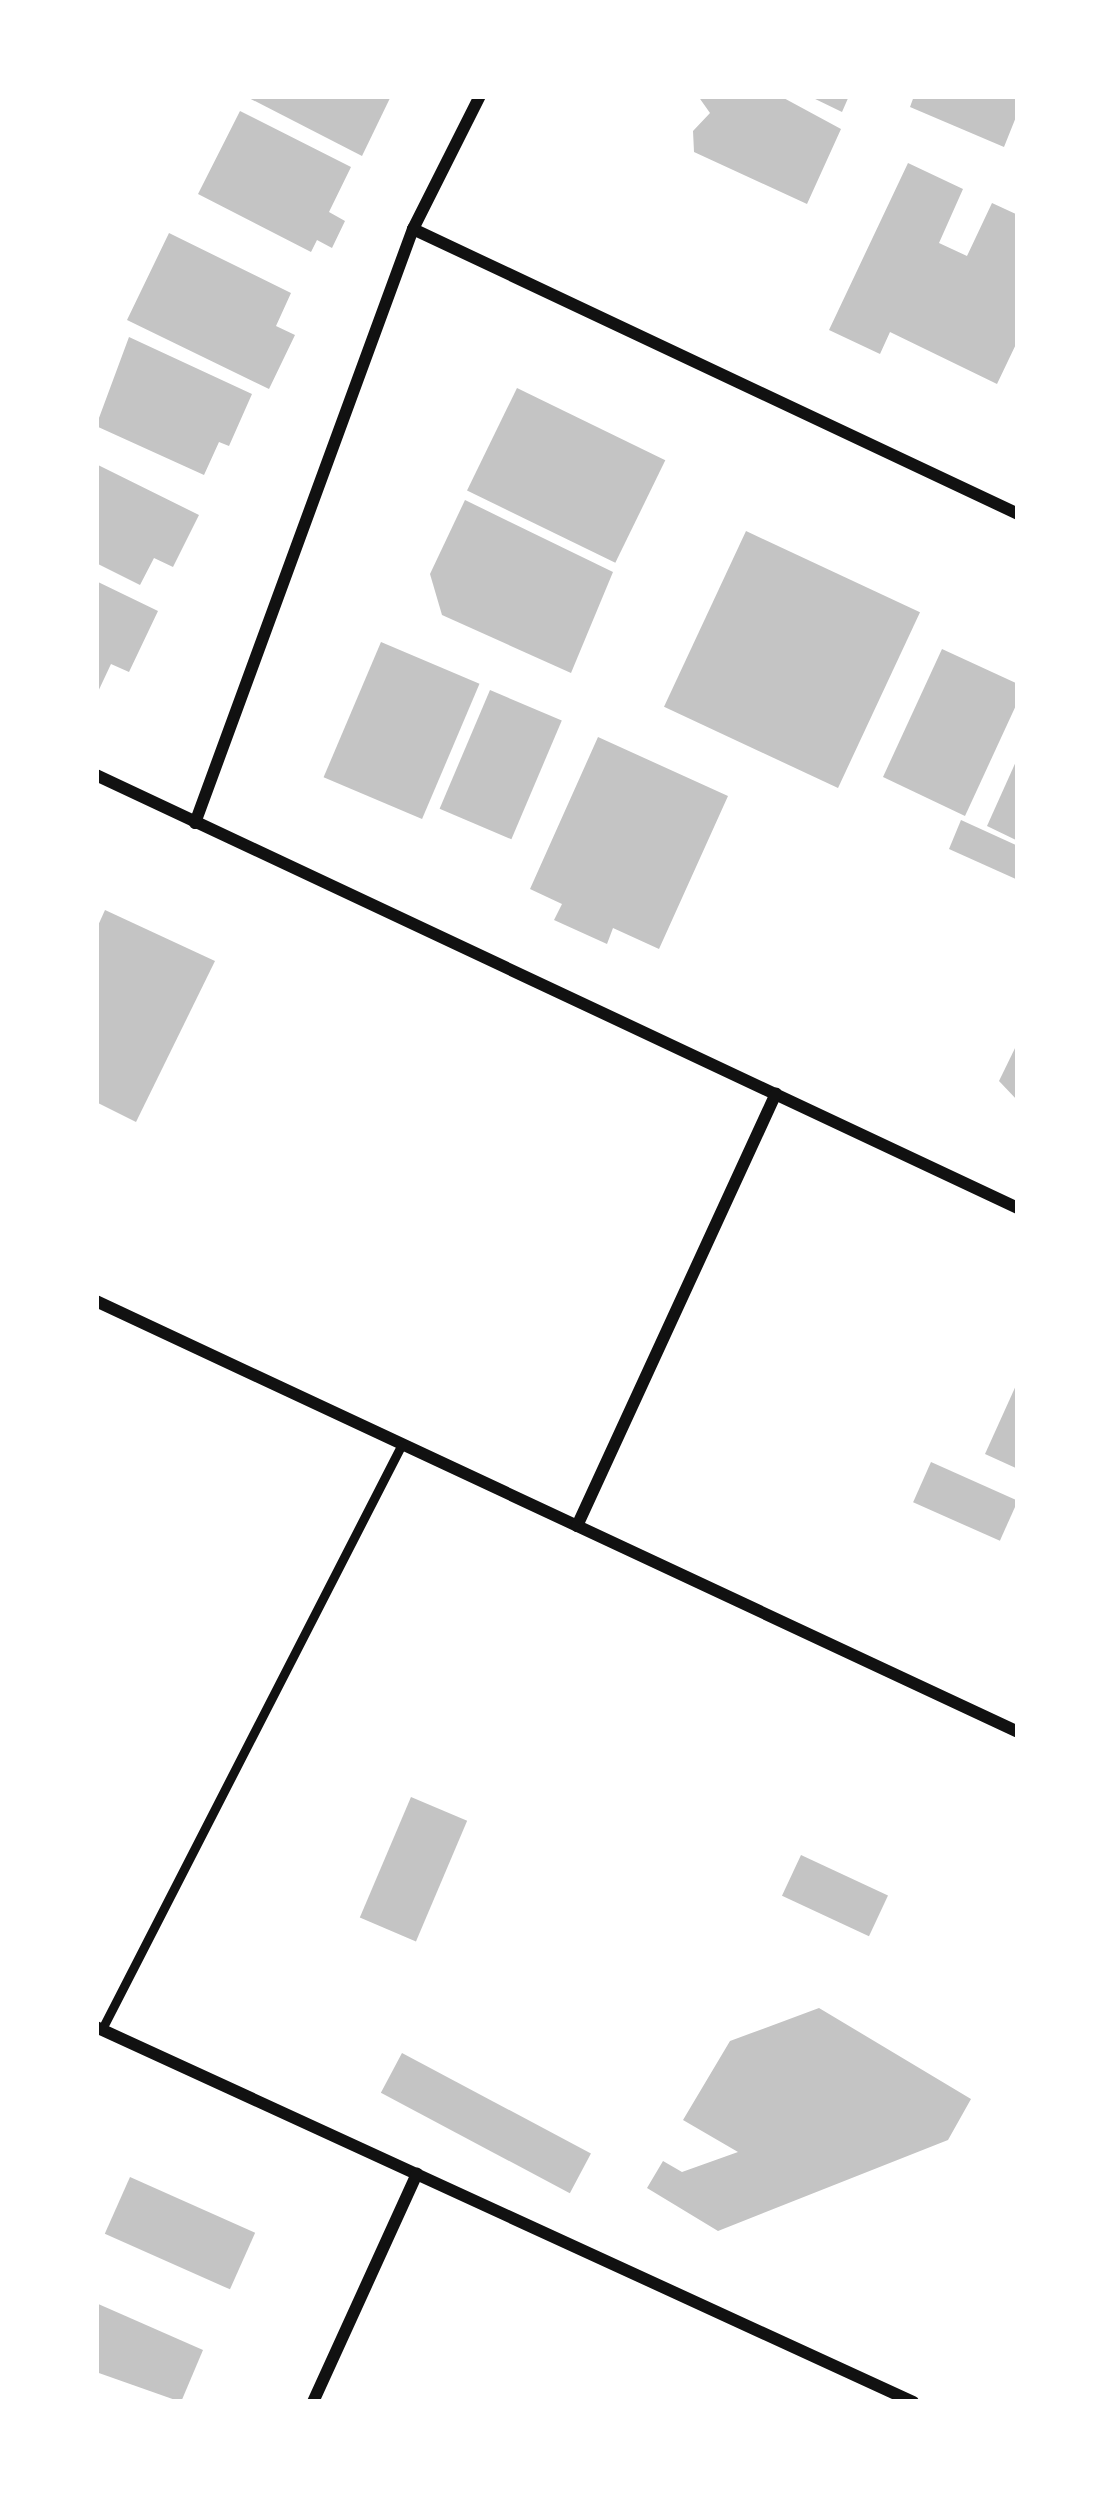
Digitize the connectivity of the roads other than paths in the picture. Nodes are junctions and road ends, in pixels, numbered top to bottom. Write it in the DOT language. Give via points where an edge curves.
graph roads {
  1 [pos="480,96"];
  2 [pos="413,229"];
  3 [pos="1018,514"];
  4 [pos="96,775"];
  5 [pos="196,823"];
  6 [pos="776,1094"];
  7 [pos="1018,1208"];
  8 [pos="96,1300"];
  9 [pos="402,1444"];
  10 [pos="577,1526"];
  11 [pos="1018,1732"];
  12 [pos="99,2028"];
  13 [pos="417,2174"];
  14 [pos="313,2402"];
  15 [pos="913,2402"];
  1 -- 2 [label="street"];
  2 -- 3 [label="street"];
  2 -- 5 [label="street"];
  4 -- 5 [label="street"];
  5 -- 6 [label="street"];
  6 -- 7 [label="street"];
  6 -- 10 [label="street"];
  8 -- 9 [label="street"];
  9 -- 10 [label="street"];
  9 -- 12 [label="lane"];
  10 -- 11 [label="street"];
  12 -- 13 [label="street"];
  13 -- 14 [label="street"];
  13 -- 15 [label="street"];
}
